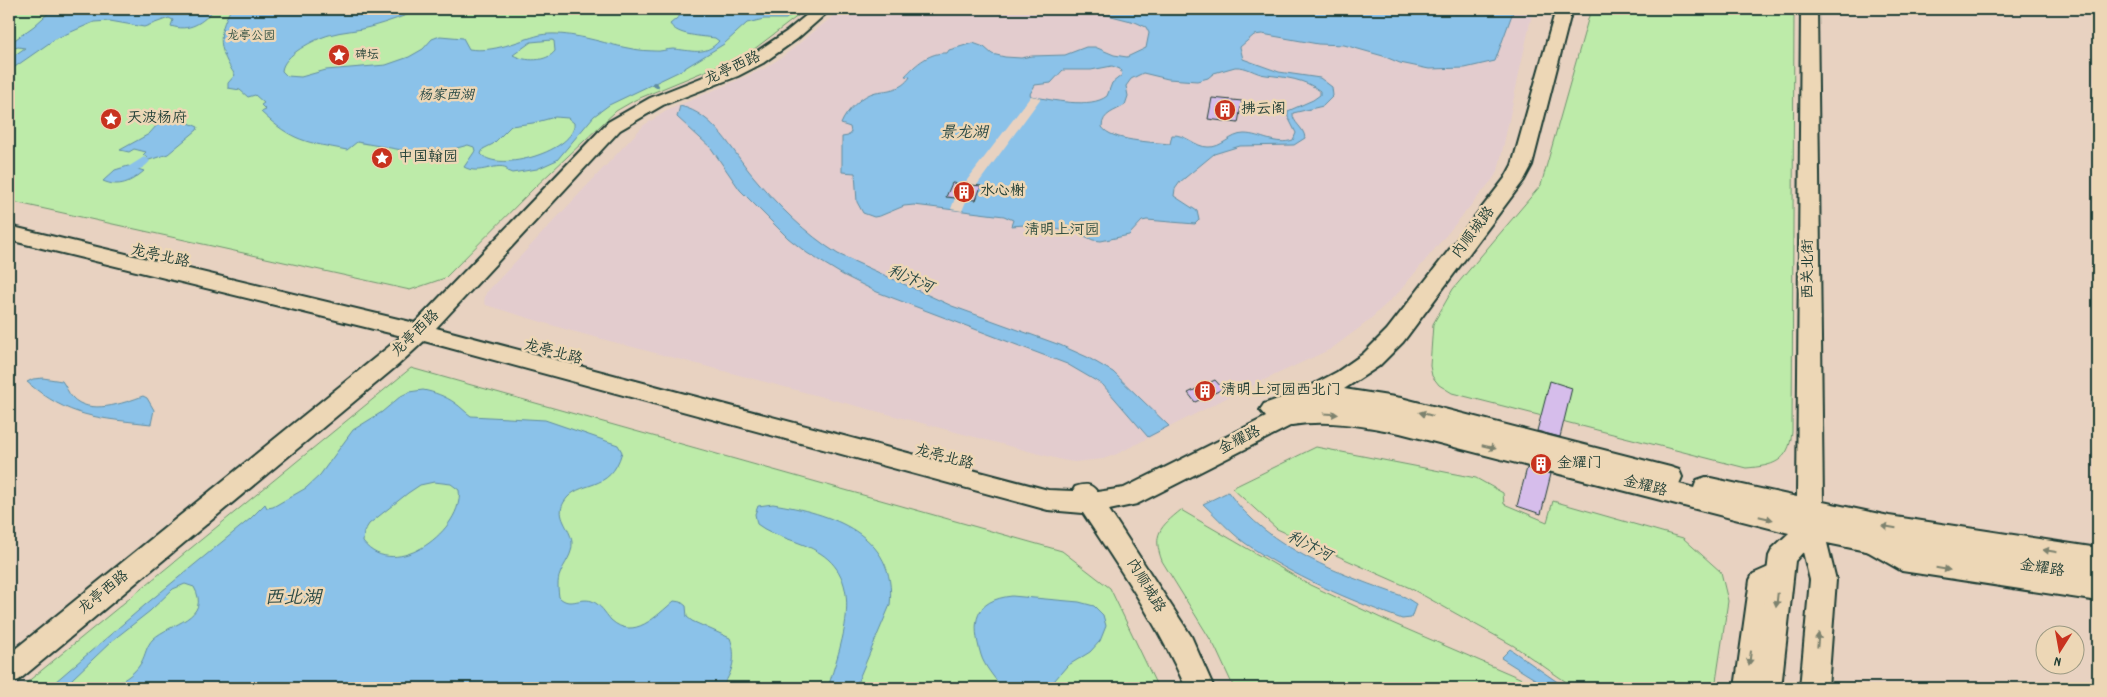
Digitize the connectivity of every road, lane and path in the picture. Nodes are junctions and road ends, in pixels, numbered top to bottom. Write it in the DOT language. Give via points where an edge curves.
graph roads {
  1 [pos="823,9"];
  2 [pos="1564,9"];
  3 [pos="1809,9"];
  4 [pos="9,222"];
  5 [pos="9,233"];
  6 [pos="425,327"];
  7 [pos="1299,399"];
  8 [pos="1089,494"];
  9 [pos="1810,520"];
  10 [pos="1866,540"];
  11 [pos="2098,559"];
  12 [pos="1780,570"];
  13 [pos="2098,578"];
  14 [pos="2098,593"];
  15 [pos="9,671"];
  16 [pos="1200,688"];
  17 [pos="1745,688"];
  18 [pos="1767,688"];
  19 [pos="1814,688"];
  1 -- 6 [label="main road, 龙亭西路" via="755,60 643,108 614,126"];
  2 -- 7 [label="main road, 内顺城路" via="1525,155 1514,180 1395,336 1371,360 1345,378"];
  3 -- 9 [label="main road, 西关北街"];
  4 -- 6 [label="main road, 龙亭北路" via="220,271"];
  5 -- 6 [label="main road, 龙亭北路"];
  6 -- 8 [label="main road, 龙亭北路" via="496,351 1030,496 1067,503"];
  6 -- 15 [label="main road, 龙亭西路"];
  7 -- 8 [label="main road, 金耀路" via="1120,484"];
  9 -- 7 [label="main road, 金耀路, one-way" via="1713,489 1401,407 1353,398 1319,396"];
  8 -- 9 [label="main road, 金耀路, one-way" via="1128,497 1288,418 1312,413 1400,424"];
  8 -- 16 [label="main road, 内顺城路" via="1181,645"];
  9 -- 10 [label="main road, 金耀路"];
  11 -- 9 [label="main road, 金耀路, one-way" via="1889,527"];
  9 -- 12 [label="main road" via="1782,556"];
  19 -- 9 [label="main road, 西关北街, one-way" via="1823,580"];
  10 -- 13 [label="main road, 金耀路"];
  10 -- 14 [label="street, one-way" via="1902,563"];
  12 -- 17 [label="street, one-way" via="1760,580"];
  12 -- 18 [label="main road, one-way"];
}
